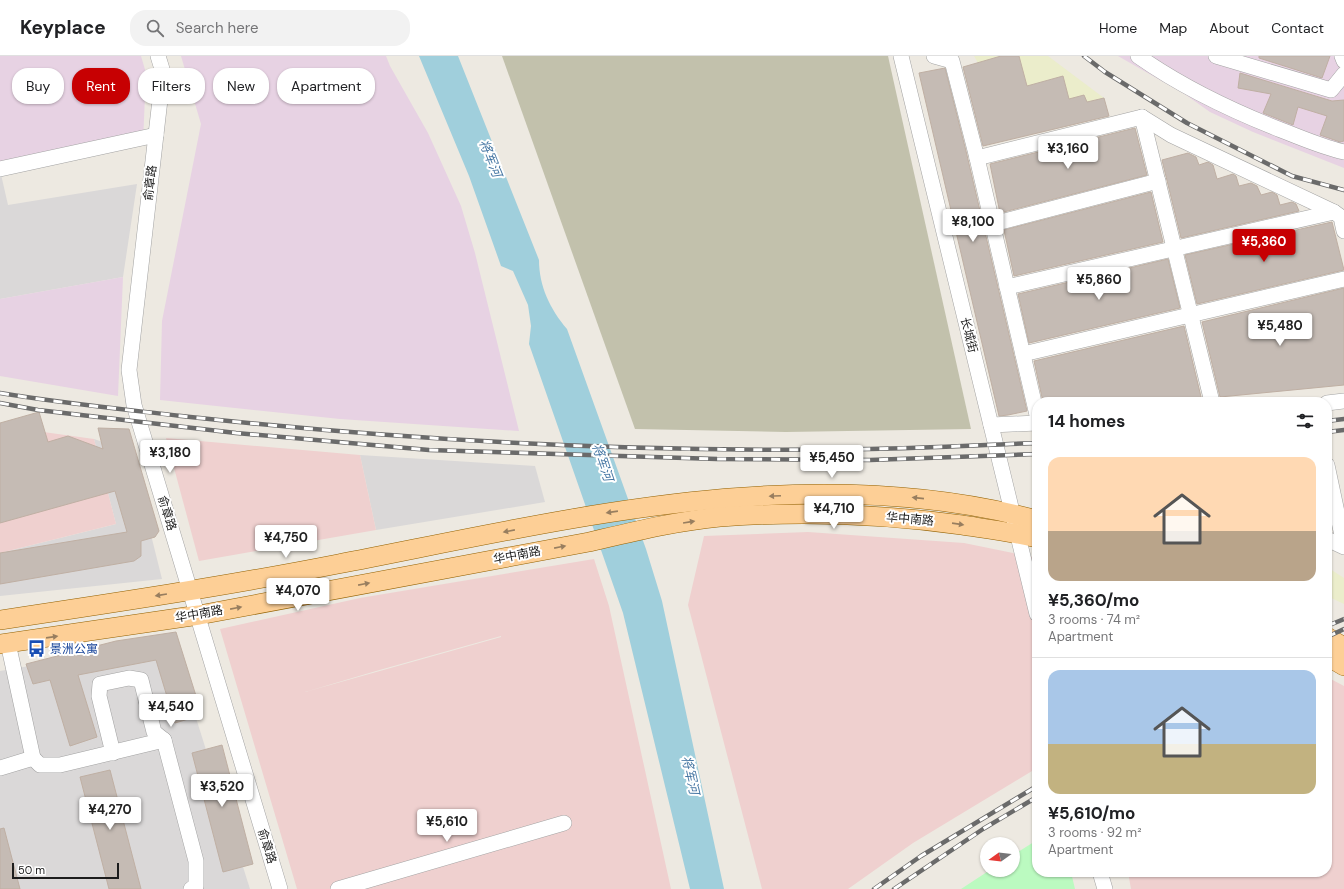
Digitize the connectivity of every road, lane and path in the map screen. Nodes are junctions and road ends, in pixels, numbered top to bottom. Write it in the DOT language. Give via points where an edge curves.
graph roads {
  1 [pos="158,56"];
  2 [pos="901,56"];
  3 [pos="934,56"];
  4 [pos="1138,56"];
  5 [pos="1216,56"];
  6 [pos="1342,56"];
  7 [pos="1344,61"];
  8 [pos="1344,74"];
  9 [pos="1142,117"];
  10 [pos="156,135"];
  11 [pos="1344,152"];
  12 [pos="977,158"];
  13 [pos="0,169"];
  14 [pos="1158,181"];
  15 [pos="1334,212"];
  16 [pos="993,224"];
  17 [pos="1344,231"];
  18 [pos="1174,248"];
  19 [pos="1344,279"];
  20 [pos="1007,287"];
  21 [pos="1190,315"];
  22 [pos="1023,354"];
  23 [pos="1033,397"];
  24 [pos="1211,397"];
  25 [pos="1344,402"];
  26 [pos="1332,403"];
  27 [pos="1032,423"];
  28 [pos="991,425"];
  29 [pos="1332,489"];
  30 [pos="1012,513"];
  31 [pos="1032,519"];
  32 [pos="1017,533"];
  33 [pos="1032,537"];
  34 [pos="1332,541"];
  35 [pos="1344,546"];
  36 [pos="191,590"];
  37 [pos="1032,594"];
  38 [pos="199,615"];
  39 [pos="0,620"];
  40 [pos="1332,640"];
  41 [pos="4,644"];
  42 [pos="1344,647"];
  43 [pos="1332,659"];
  44 [pos="1344,666"];
  45 [pos="164,740"];
  46 [pos="113,752"];
  47 [pos="33,758"];
  48 [pos="0,768"];
  49 [pos="564,823"];
  50 [pos="1101,877"];
  51 [pos="191,889"];
  52 [pos="280,889"];
  53 [pos="338,889"];
  54 [pos="1105,889"];
  1 -- 10 [label="street, 俞章路" via="162,69"];
  2 -- 28 [label="street, 长城街"];
  3 -- 12 [label="street" via="952,61"];
  4 -- 11 [label="street" via="1164,74 1235,112 1324,147"];
  5 -- 8 [label="street" via="1331,90"];
  6 -- 7 [label="street"];
  9 -- 12 [label="street"];
  9 -- 14 [label="street"];
  9 -- 15 [label="street" via="1171,135"];
  10 -- 13 [label="street"];
  10 -- 36 [label="street, 俞章路" via="129,370 134,405"];
  12 -- 16 [label="street"];
  14 -- 16 [label="street"];
  14 -- 18 [label="street"];
  15 -- 17 [label="street" via="1341,217"];
  15 -- 18 [label="street"];
  16 -- 20 [label="street"];
  18 -- 20 [label="street"];
  18 -- 21 [label="street"];
  19 -- 21 [label="street"];
  20 -- 22 [label="street"];
  21 -- 22 [label="street"];
  21 -- 24 [label="street"];
  22 -- 23 [label="street"];
  25 -- 26 [label="street"];
  27 -- 28 [label="street"];
  28 -- 30 [label="street, 长城街"];
  29 -- 35 [label="street"];
  30 -- 31 [label="main road, 华中南路"];
  30 -- 32 [label="street, 长城街"];
  30 -- 36 [label="main road, 华中南路, one-way" via="956,502 882,494 713,499 575,518 262,579"];
  32 -- 33 [label="main road, 华中南路"];
  32 -- 37 [label="street, 长城街"];
  38 -- 32 [label="main road, 华中南路, one-way" via="719,517 804,513 916,518"];
  34 -- 35 [label="street"];
  36 -- 38 [label="street, 俞章路"];
  36 -- 39 [label="main road, 华中南路, one-way"];
  41 -- 38 [label="main road, 华中南路, one-way"];
  38 -- 52 [label="street, 俞章路"];
  40 -- 42 [label="main road"];
  41 -- 47 [label="street"];
  43 -- 44 [label="main road"];
  45 -- 46 [label="street"];
  45 -- 46 [label="street" via="154,732 141,680 129,678 100,684 99,696"];
  45 -- 51 [label="street" via="196,860 196,886"];
  46 -- 47 [label="street" via="60,766 40,764"];
  47 -- 48 [label="street"];
  49 -- 53 [label="street"];
  50 -- 54 [label="street"];
}
